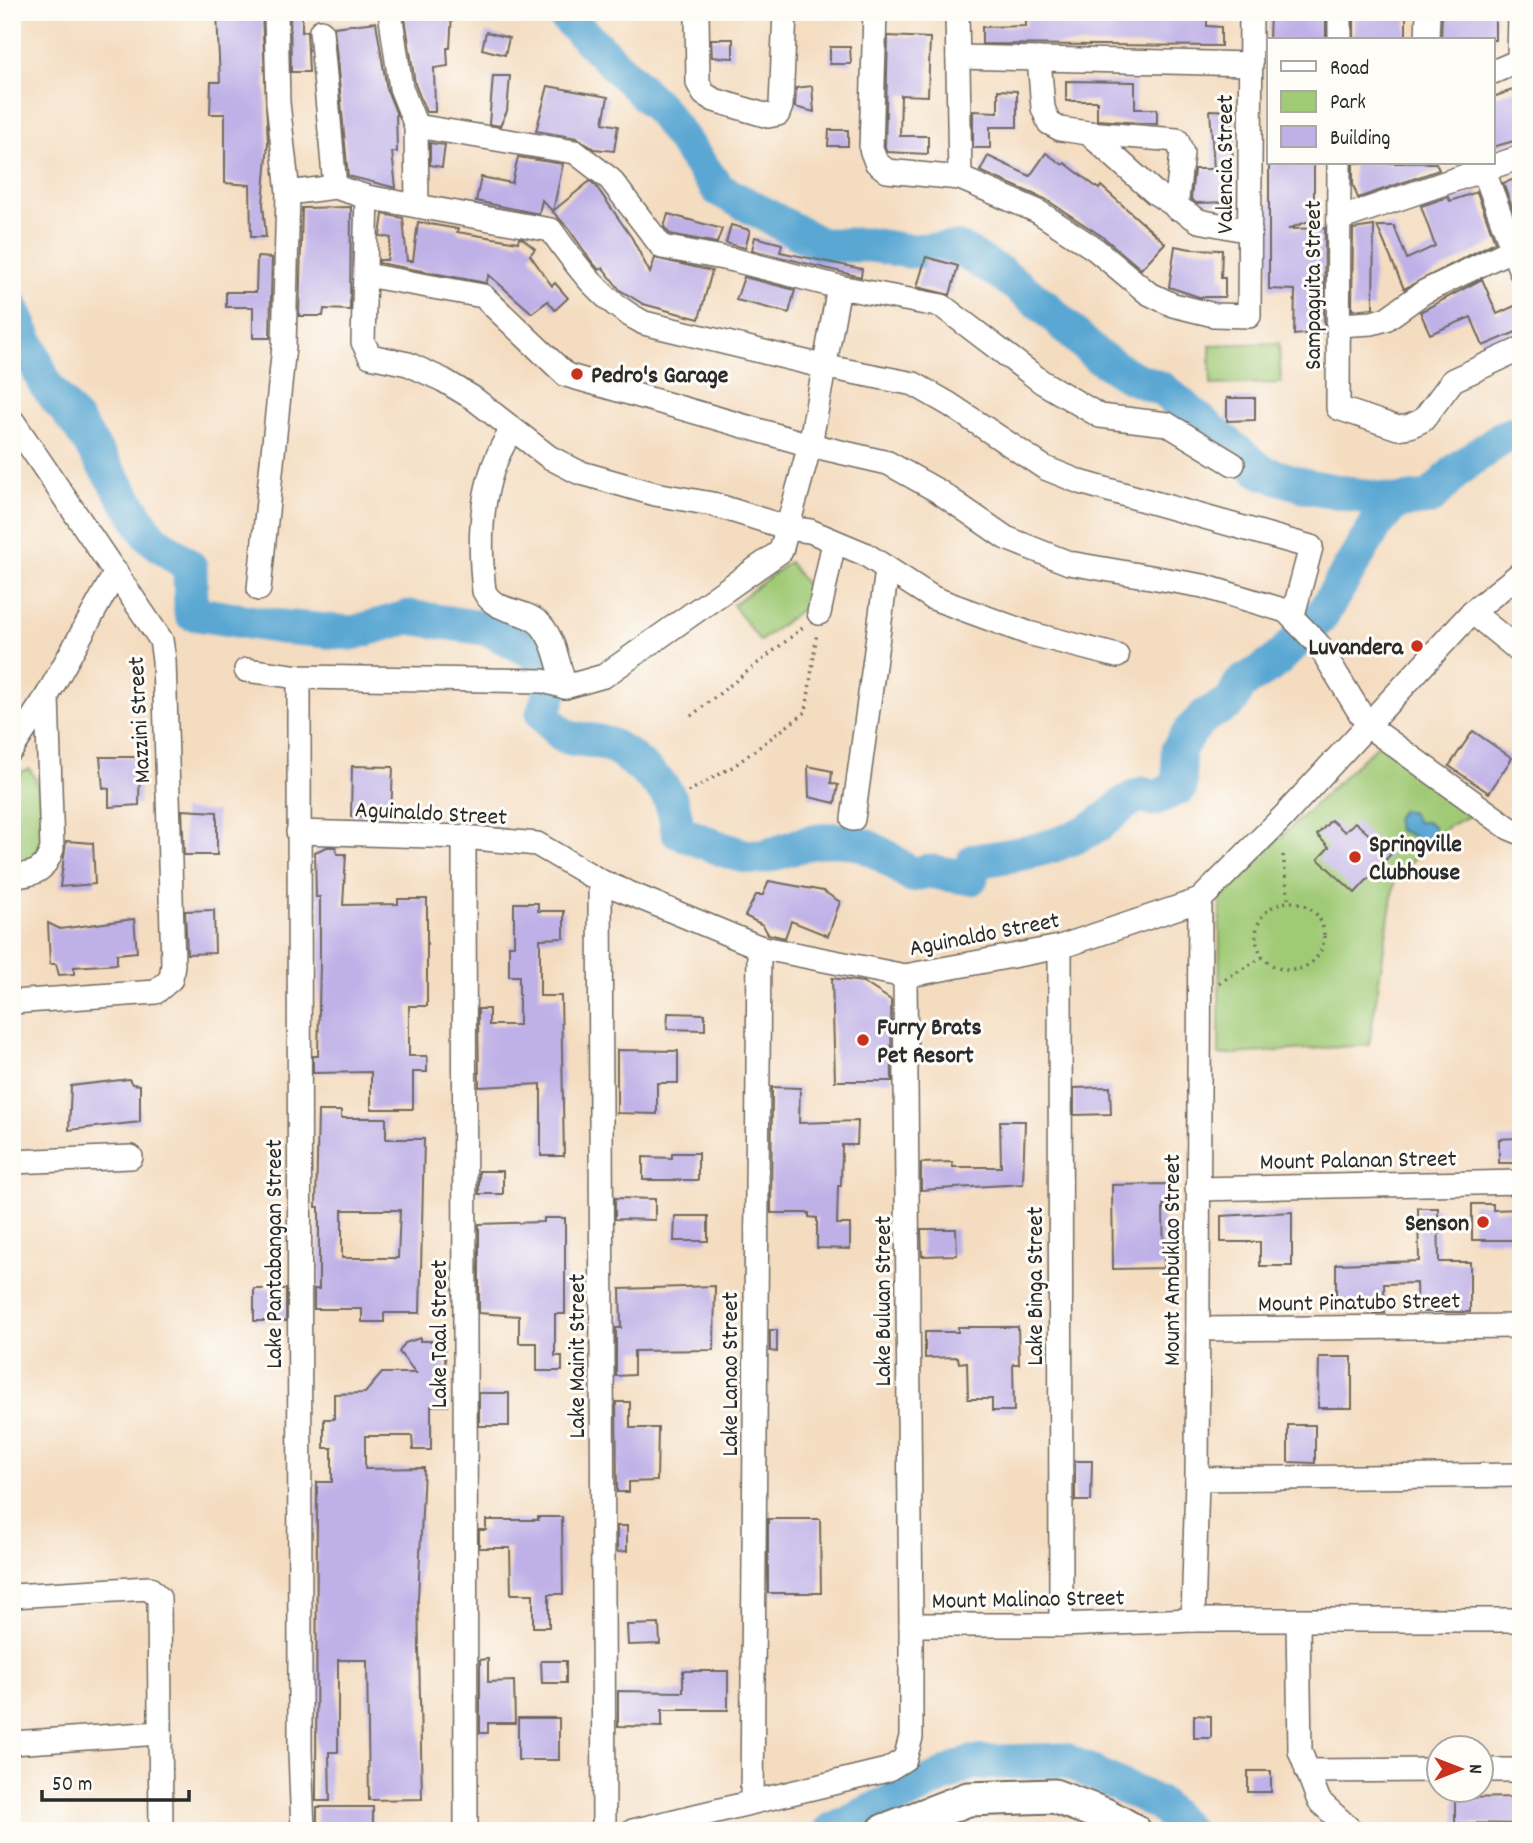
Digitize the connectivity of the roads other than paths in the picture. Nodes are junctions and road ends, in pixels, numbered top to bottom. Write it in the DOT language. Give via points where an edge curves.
graph roads {
  1 [pos="276,12"];
  2 [pos="390,12"];
  3 [pos="697,12"];
  4 [pos="785,12"];
  5 [pos="876,12"];
  6 [pos="957,12"];
  7 [pos="1251,12"];
  8 [pos="1340,12"];
  9 [pos="1428,12"];
  10 [pos="1520,12"];
  11 [pos="321,31"];
  12 [pos="1340,38"];
  13 [pos="1427,38"];
  14 [pos="958,57"];
  15 [pos="1039,59"];
  16 [pos="1520,60"];
  17 [pos="1251,64"];
  18 [pos="1494,72"];
  19 [pos="416,126"];
  20 [pos="1088,133"];
  21 [pos="1521,157"];
  22 [pos="1339,164"];
  23 [pos="1484,171"];
  24 [pos="960,178"];
  25 [pos="335,187"];
  26 [pos="288,193"];
  27 [pos="367,197"];
  28 [pos="417,206"];
  29 [pos="1176,208"];
  30 [pos="1339,219"];
  31 [pos="1250,231"];
  32 [pos="1511,250"];
  33 [pos="1521,272"];
  34 [pos="366,275"];
  35 [pos="839,287"];
  36 [pos="1338,325"];
  37 [pos="1521,349"];
  38 [pos="822,366"];
  39 [pos="12,420"];
  40 [pos="512,430"];
  41 [pos="810,445"];
  42 [pos="1233,464"];
  43 [pos="788,528"];
  44 [pos="834,542"];
  45 [pos="887,570"];
  46 [pos="116,572"];
  47 [pos="1521,573"];
  48 [pos="259,589"];
  49 [pos="1472,612"];
  50 [pos="819,613"];
  51 [pos="1297,619"];
  52 [pos="1521,652"];
  53 [pos="1117,656"];
  54 [pos="246,670"];
  55 [pos="299,677"];
  56 [pos="555,685"];
  57 [pos="47,696"];
  58 [pos="1368,726"];
  59 [pos="12,749"];
  60 [pos="853,819"];
  61 [pos="298,832"];
  62 [pos="1521,833"];
  63 [pos="464,837"];
  64 [pos="12,876"];
  65 [pos="600,881"];
  66 [pos="1200,900"];
  67 [pos="759,947"];
  68 [pos="1060,947"];
  69 [pos="905,976"];
  70 [pos="12,1002"];
  71 [pos="131,1157"];
  72 [pos="12,1162"];
  73 [pos="1521,1182"];
  74 [pos="1197,1189"];
  75 [pos="1521,1325"];
  76 [pos="1198,1329"];
  77 [pos="1521,1475"];
  78 [pos="1197,1479"];
  79 [pos="12,1596"];
  80 [pos="1193,1620"];
  81 [pos="1521,1620"];
  82 [pos="1298,1622"];
  83 [pos="911,1625"];
  84 [pos="1061,1625"];
  85 [pos="160,1733"];
  86 [pos="12,1743"];
  87 [pos="1307,1770"];
  88 [pos="1424,1770"];
  89 [pos="1494,1770"];
  90 [pos="1521,1770"];
  91 [pos="752,1801"];
  92 [pos="161,1831"];
  93 [pos="303,1831"];
  94 [pos="466,1831"];
  95 [pos="604,1831"];
  96 [pos="633,1831"];
  97 [pos="884,1831"];
  98 [pos="1133,1831"];
  99 [pos="1352,1831"];
  1 -- 26 [label="street" via="278,103"];
  2 -- 19 [label="street" via="401,88"];
  3 -- 4 [label="street" via="698,83 704,93 768,116 778,114 781,106"];
  5 -- 24 [label="street" via="872,149 876,162 887,171"];
  6 -- 14 [label="street"];
  7 -- 17 [label="street, Valencia Street"];
  8 -- 12 [label="street"];
  9 -- 13 [label="street"];
  10 -- 16 [label="street"];
  11 -- 25 [label="street"];
  14 -- 15 [label="street"];
  14 -- 24 [label="street"];
  15 -- 17 [label="street"];
  15 -- 20 [label="street" via="1049,124"];
  16 -- 18 [label="street"];
  17 -- 31 [label="street, Valencia Street"];
  19 -- 28 [label="street"];
  19 -- 35 [label="street" via="575,152 610,179 662,247"];
  20 -- 29 [label="street"];
  20 -- 29 [label="street" via="1177,140 1182,153"];
  21 -- 23 [label="street"];
  22 -- 30 [label="street, Sampaguita Street"];
  23 -- 30 [label="street"];
  23 -- 32 [label="street"];
  24 -- 31 [label="street, Valencia Street" via="1037,211 1095,249 1148,293 1214,315 1250,316"];
  25 -- 26 [label="street"];
  25 -- 27 [label="street"];
  26 -- 48 [label="street" via="284,346"];
  27 -- 28 [label="street"];
  27 -- 34 [label="street"];
  28 -- 38 [label="street" via="551,230 585,278 621,311 645,323"];
  29 -- 31 [label="street" via="1199,221"];
  30 -- 36 [label="street, Sampaguita Street"];
  32 -- 33 [label="street"];
  32 -- 36 [label="street" via="1424,292 1386,319"];
  34 -- 40 [label="street" via="363,342 370,356 408,364 443,380"];
  34 -- 41 [label="street" via="483,296 566,375"];
  35 -- 38 [label="street"];
  35 -- 42 [label="street" via="942,306 1041,382 1100,416 1167,424"];
  36 -- 37 [label="street, Sampaguita Street" via="1338,408 1398,428 1423,420 1453,380"];
  38 -- 41 [label="street"];
  38 -- 51 [label="street" via="914,384 1045,468 1080,482 1311,547"];
  39 -- 46 [label="street, Mazzini Street"];
  40 -- 43 [label="street" via="578,472 655,494 712,504"];
  40 -- 56 [label="street" via="494,463 484,500 484,591 493,604 539,623 549,635"];
  41 -- 43 [label="street"];
  41 -- 51 [label="street" via="888,463 1006,538 1069,563 1203,586"];
  43 -- 44 [label="street" via="810,531"];
  43 -- 56 [label="street" via="781,551 604,676"];
  44 -- 45 [label="street" via="865,554"];
  44 -- 50 [label="street"];
  45 -- 53 [label="street" via="933,598 1028,633"];
  45 -- 60 [label="street"];
  46 -- 57 [label="street"];
  46 -- 70 [label="street, Mazzini Street" via="156,632 164,660 171,979 156,992"];
  47 -- 49 [label="street, Aguinaldo Street"];
  49 -- 52 [label="street"];
  49 -- 58 [label="street, Aguinaldo Street"];
  51 -- 58 [label="street" via="1318,644"];
  54 -- 55 [label="street"];
  55 -- 56 [label="street"];
  55 -- 61 [label="street, Lake Pantabangan Street"];
  57 -- 59 [label="street"];
  57 -- 64 [label="street" via="52,849 48,864 36,874"];
  58 -- 62 [label="street"];
  58 -- 66 [label="street, Aguinaldo Street"];
  61 -- 63 [label="street, Aguinaldo Street"];
  61 -- 93 [label="street, Lake Pantabangan Street"];
  63 -- 65 [label="street, Aguinaldo Street" via="537,844"];
  63 -- 94 [label="street, Lake Taal Street"];
  65 -- 67 [label="street, Aguinaldo Street"];
  65 -- 95 [label="street, Lake Mainit Street"];
  66 -- 68 [label="street, Aguinaldo Street"];
  66 -- 74 [label="street, Mount Ambuklao Street"];
  67 -- 69 [label="street, Aguinaldo Street"];
  67 -- 91 [label="street, Lake Lanao Street"];
  68 -- 69 [label="street, Aguinaldo Street"];
  68 -- 84 [label="street, Lake Binga Street"];
  69 -- 83 [label="street, Lake Buluan Street"];
  71 -- 72 [label="street"];
  73 -- 74 [label="street, Mount Palanan Street"];
  74 -- 76 [label="street, Mount Ambuklao Street"];
  75 -- 76 [label="street, Mount Pinatubo Street"];
  76 -- 78 [label="street, Mount Ambuklao Street"];
  77 -- 78 [label="street"];
  78 -- 80 [label="street, Mount Ambuklao Street"];
  79 -- 85 [label="street" via="149,1588 159,1598"];
  80 -- 82 [label="street, Mount Malinao Street"];
  80 -- 84 [label="street, Mount Malinao Street"];
  81 -- 82 [label="street, Mount Malinao Street"];
  82 -- 87 [label="street" via="1297,1732"];
  83 -- 84 [label="street, Mount Malinao Street"];
  83 -- 91 [label="street, Mount Malinao Street" via="911,1737 905,1759 887,1770"];
  85 -- 86 [label="street"];
  85 -- 92 [label="street"];
  87 -- 88 [label="street"];
  87 -- 99 [label="street" via="1319,1801"];
  89 -- 90 [label="street"];
  91 -- 96 [label="street, Mount Malinao Street"];
  97 -- 98 [label="street" via="968,1799 1055,1796"];
}
